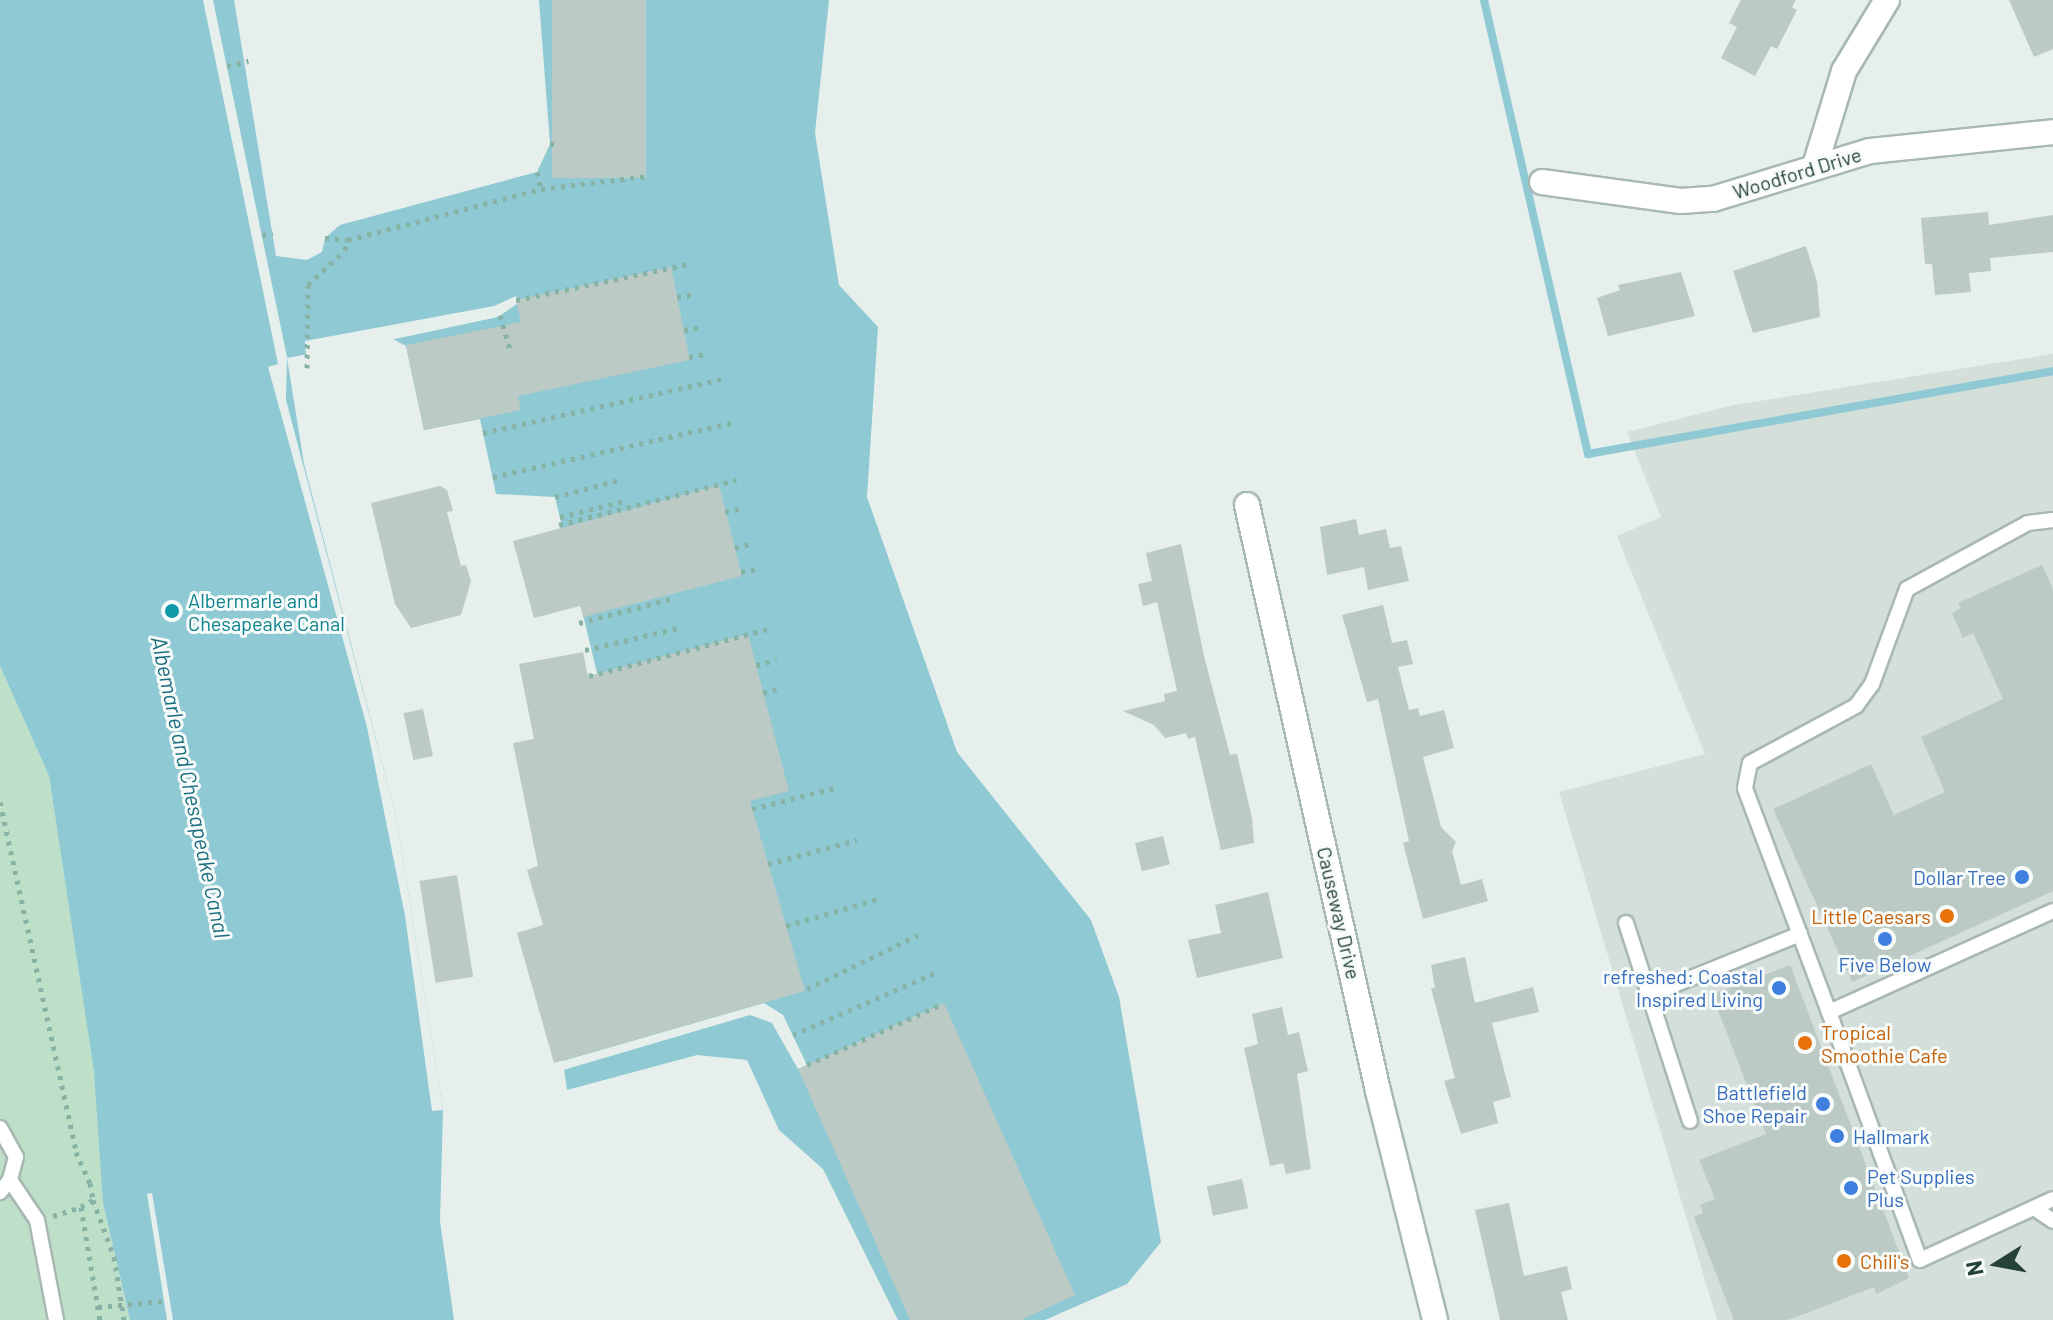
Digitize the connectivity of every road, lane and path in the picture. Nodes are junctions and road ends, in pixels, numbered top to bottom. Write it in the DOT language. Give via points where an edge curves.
graph roads {
  1 [pos="1887,0"];
  2 [pos="248,61"];
  3 [pos="227,66"];
  4 [pos="2053,132"];
  5 [pos="550,144"];
  6 [pos="560,144"];
  7 [pos="1815,166"];
  8 [pos="537,172"];
  9 [pos="648,176"];
  10 [pos="1542,182"];
  11 [pos="541,189"];
  12 [pos="273,233"];
  13 [pos="262,235"];
  14 [pos="325,238"];
  15 [pos="348,240"];
  16 [pos="688,264"];
  17 [pos="694,294"];
  18 [pos="677,297"];
  19 [pos="516,300"];
  20 [pos="500,315"];
  21 [pos="701,327"];
  22 [pos="684,330"];
  23 [pos="510,349"];
  24 [pos="706,354"];
  25 [pos="689,357"];
  26 [pos="307,368"];
  27 [pos="722,379"];
  28 [pos="731,423"];
  29 [pos="483,433"];
  30 [pos="493,477"];
  31 [pos="623,479"];
  32 [pos="736,480"];
  33 [pos="555,497"];
  34 [pos="628,500"];
  35 [pos="1247,505"];
  36 [pos="743,508"];
  37 [pos="725,512"];
  38 [pos="560,517"];
  39 [pos="2053,520"];
  40 [pos="559,525"];
  41 [pos="752,543"];
  42 [pos="735,548"];
  43 [pos="757,569"];
  44 [pos="741,572"];
  45 [pos="674,598"];
  46 [pos="579,623"];
  47 [pos="682,627"];
  48 [pos="768,629"];
  49 [pos="585,650"];
  50 [pos="776,660"];
  51 [pos="756,665"];
  52 [pos="589,676"];
  53 [pos="782,688"];
  54 [pos="763,693"];
  55 [pos="838,787"];
  56 [pos="0,802"];
  57 [pos="752,809"];
  58 [pos="857,840"];
  59 [pos="768,864"];
  60 [pos="878,899"];
  61 [pos="2053,911"];
  62 [pos="1626,923"];
  63 [pos="786,926"];
  64 [pos="1800,934"];
  65 [pos="918,935"];
  66 [pos="935,973"];
  67 [pos="807,989"];
  68 [pos="1649,995"];
  69 [pos="944,1003"];
  70 [pos="1829,1012"];
  71 [pos="793,1035"];
  72 [pos="807,1065"];
  73 [pos="1690,1121"];
  74 [pos="0,1128"];
  75 [pos="10,1180"];
  76 [pos="0,1192"];
  77 [pos="2053,1199"];
  78 [pos="93,1200"];
  79 [pos="81,1207"];
  80 [pos="2034,1208"];
  81 [pos="37,1220"];
  82 [pos="2053,1221"];
  83 [pos="164,1301"];
  84 [pos="98,1307"];
  85 [pos="122,1308"];
  86 [pos="56,1320"];
  87 [pos="100,1320"];
  88 [pos="124,1320"];
  89 [pos="1435,1320"];
  1 -- 7 [label="street" via="1844,71"];
  2 -- 3 [label="path"];
  4 -- 7 [label="street, Woodford Drive" via="1870,151"];
  5 -- 6 [label="path"];
  7 -- 10 [label="street, Woodford Drive" via="1697,200"];
  8 -- 11 [label="path"];
  9 -- 11 [label="path"];
  11 -- 15 [label="path"];
  12 -- 13 [label="path"];
  14 -- 15 [label="path"];
  15 -- 26 [label="path" via="345,250 308,285"];
  16 -- 19 [label="path"];
  17 -- 18 [label="path"];
  20 -- 23 [label="path"];
  21 -- 22 [label="path"];
  24 -- 25 [label="path"];
  27 -- 29 [label="path"];
  28 -- 30 [label="path"];
  31 -- 33 [label="path"];
  32 -- 40 [label="path"];
  34 -- 38 [label="path"];
  35 -- 89 [label="street, Causeway Drive" via="1378,1091"];
  36 -- 37 [label="path"];
  39 -- 64 [label="lane" via="2028,523 1907,589 1872,684 1856,706 1750,763 1745,788"];
  41 -- 42 [label="path"];
  43 -- 44 [label="path"];
  45 -- 46 [label="path"];
  47 -- 49 [label="path"];
  48 -- 52 [label="path"];
  50 -- 51 [label="path"];
  53 -- 54 [label="path"];
  55 -- 57 [label="path"];
  56 -- 78 [label="path" via="76,1152"];
  58 -- 59 [label="path"];
  60 -- 63 [label="path"];
  61 -- 70 [label="lane"];
  62 -- 68 [label="lane"];
  64 -- 68 [label="lane"];
  64 -- 70 [label="lane"];
  65 -- 67 [label="path"];
  66 -- 71 [label="path"];
  68 -- 73 [label="lane"];
  69 -- 72 [label="path"];
  70 -- 80 [label="lane" via="1920,1260"];
  74 -- 75 [label="lane" via="16,1157"];
  75 -- 76 [label="lane"];
  75 -- 81 [label="lane"];
  77 -- 80 [label="lane"];
  78 -- 79 [label="path"];
  78 -- 85 [label="path" via="114,1257"];
  79 -- 81 [label="path"];
  79 -- 84 [label="path"];
  80 -- 82 [label="lane"];
  81 -- 86 [label="lane"];
  83 -- 85 [label="path"];
  84 -- 85 [label="path"];
  84 -- 87 [label="path"];
  85 -- 88 [label="path"];
}
